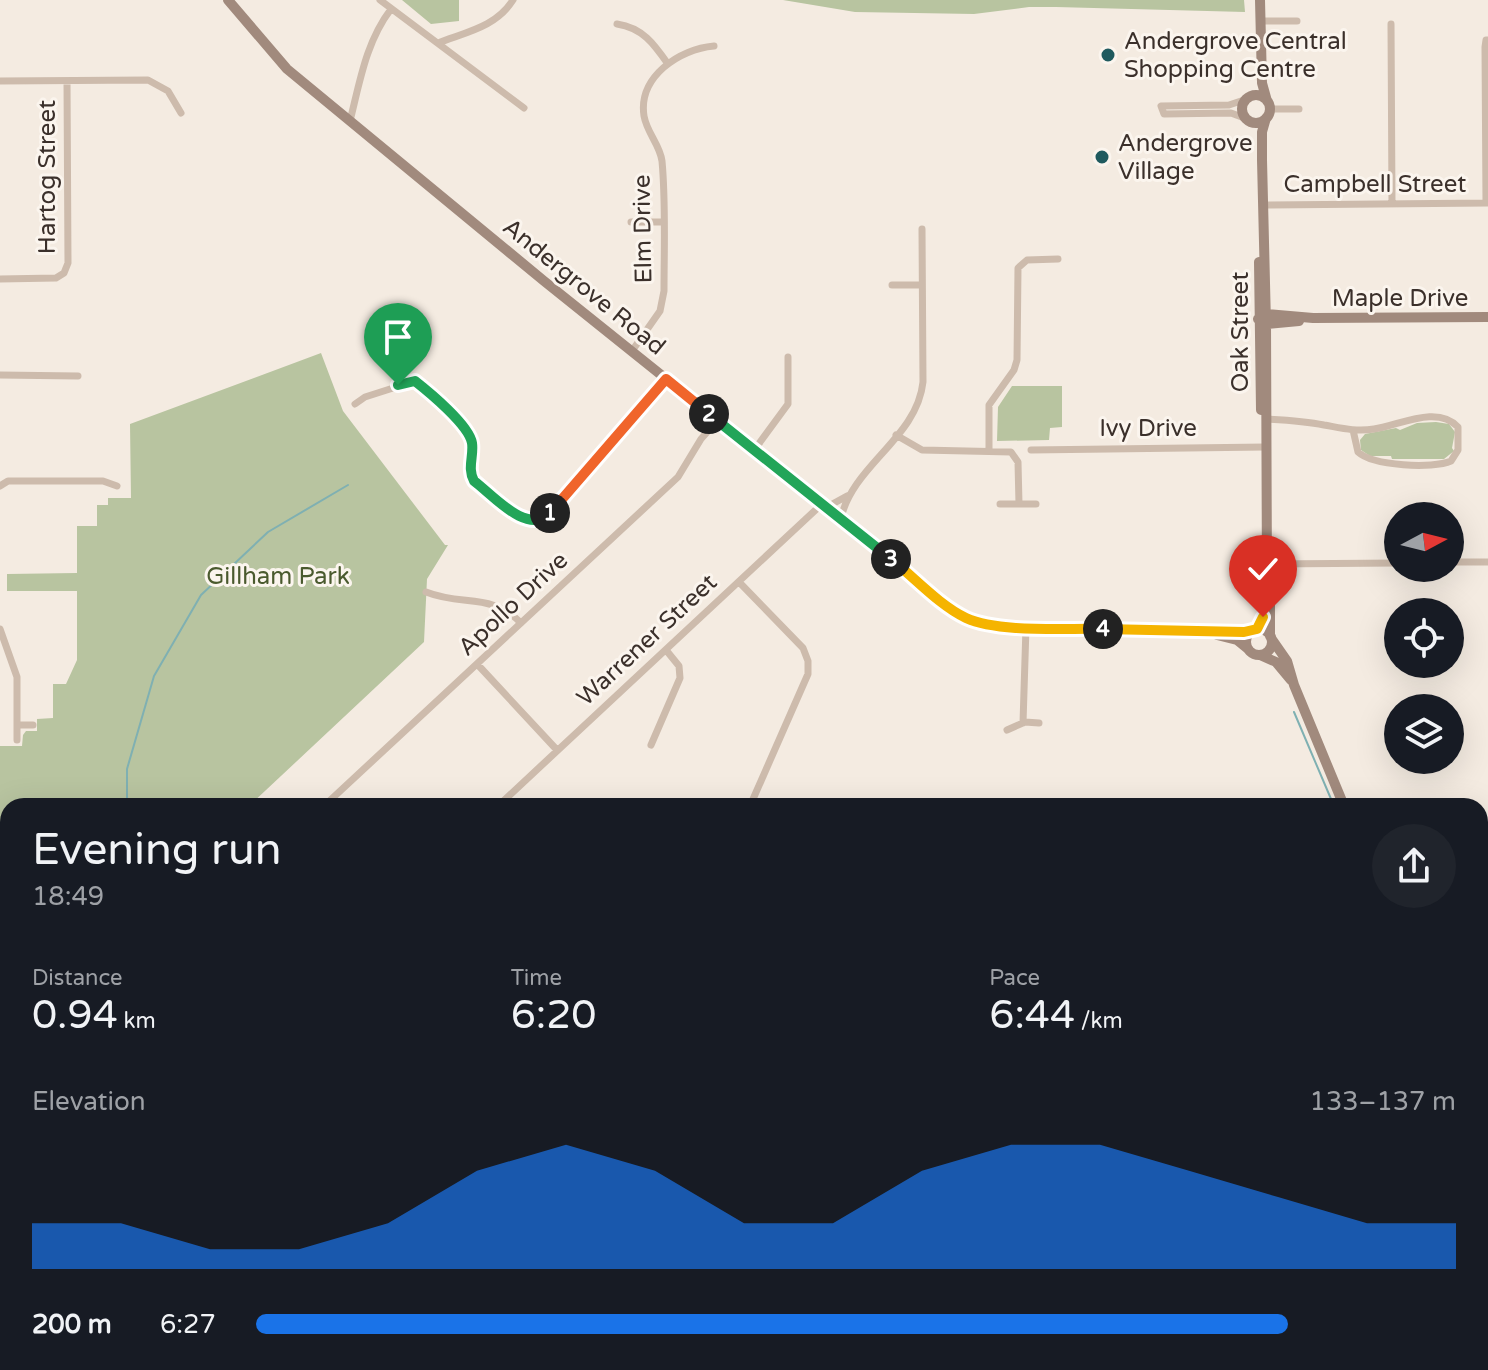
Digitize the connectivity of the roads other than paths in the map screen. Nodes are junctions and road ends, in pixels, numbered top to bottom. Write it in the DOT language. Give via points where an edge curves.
graph roads {
  1 [pos="228,0"];
  2 [pos="380,0"];
  3 [pos="513,0"];
  4 [pos="1260,0"];
  5 [pos="391,9"];
  6 [pos="1260,21"];
  7 [pos="1297,21"];
  8 [pos="617,24"];
  9 [pos="1391,24"];
  10 [pos="1488,40"];
  11 [pos="438,43"];
  12 [pos="714,46"];
  13 [pos="1261,52"];
  14 [pos="668,64"];
  15 [pos="0,81"];
  16 [pos="67,81"];
  17 [pos="1248,98"];
  18 [pos="524,108"];
  19 [pos="1268,109"];
  20 [pos="1299,109"];
  21 [pos="181,113"];
  22 [pos="1248,120"];
  23 [pos="350,121"];
  24 [pos="1262,160"];
  25 [pos="1487,203"];
  26 [pos="1392,204"];
  27 [pos="1263,211"];
  28 [pos="631,222"];
  29 [pos="663,222"];
  30 [pos="922,229"];
  31 [pos="1058,259"];
  32 [pos="0,279"];
  33 [pos="892,285"];
  34 [pos="922,285"];
  35 [pos="1488,317"];
  36 [pos="1264,319"];
  37 [pos="632,351"];
  38 [pos="788,357"];
  39 [pos="0,375"];
  40 [pos="78,376"];
  41 [pos="666,379"];
  42 [pos="355,404"];
  43 [pos="1264,419"];
  44 [pos="717,421"];
  45 [pos="1353,430"];
  46 [pos="896,435"];
  47 [pos="1265,447"];
  48 [pos="755,449"];
  49 [pos="989,450"];
  50 [pos="1031,450"];
  51 [pos="0,486"];
  52 [pos="117,486"];
  53 [pos="849,494"];
  54 [pos="1000,504"];
  55 [pos="1019,504"];
  56 [pos="1036,504"];
  57 [pos="825,505"];
  58 [pos="841,518"];
  59 [pos="1464,562"];
  60 [pos="1488,562"];
  61 [pos="1384,563"];
  62 [pos="1267,564"];
  63 [pos="739,582"];
  64 [pos="1267,584"];
  65 [pos="426,592"];
  66 [pos="521,623"];
  67 [pos="1026,627"];
  68 [pos="0,629"];
  69 [pos="1255,630"];
  70 [pos="1207,632"];
  71 [pos="1271,637"];
  72 [pos="666,650"];
  73 [pos="1255,653"];
  74 [pos="478,665"];
  75 [pos="1294,685"];
  76 [pos="1023,723"];
  77 [pos="1039,723"];
  78 [pos="17,725"];
  79 [pos="33,725"];
  80 [pos="1007,730"];
  81 [pos="17,740"];
  82 [pos="651,745"];
  83 [pos="557,750"];
  84 [pos="333,798"];
  85 [pos="506,798"];
  86 [pos="754,798"];
  87 [pos="1341,798"];
  1 -- 23 [label="street, Andergrove Road" via="287,69"];
  2 -- 5 [label="street"];
  3 -- 11 [label="street" via="491,23"];
  4 -- 6 [label="street, Oak Street"];
  5 -- 11 [label="street"];
  5 -- 23 [label="street" via="369,45"];
  6 -- 7 [label="street"];
  6 -- 13 [label="street, Oak Street"];
  8 -- 14 [label="street" via="640,31"];
  9 -- 26 [label="street"];
  10 -- 25 [label="street"];
  11 -- 18 [label="street"];
  12 -- 14 [label="street, Elm Drive"];
  13 -- 17 [label="street, Oak Street"];
  13 -- 19 [label="street, Oak Street"];
  14 -- 29 [label="street, Elm Drive" via="652,78 643,98 648,128 662,156"];
  15 -- 16 [label="street"];
  16 -- 21 [label="street" via="148,80 168,91"];
  16 -- 32 [label="street, Hartog Street" via="69,253 64,273 56,278"];
  17 -- 19 [label="street" via="1258,96"];
  17 -- 22 [label="street" via="1243,110"];
  17 -- 22 [label="street" via="1229,105 1162,110 1231,113"];
  19 -- 20 [label="street"];
  19 -- 22 [label="street" via="1259,122"];
  19 -- 24 [label="street, Oak Street"];
  22 -- 24 [label="street, Oak Street"];
  23 -- 37 [label="street, Andergrove Road"];
  24 -- 27 [label="street, Oak Street"];
  25 -- 26 [label="street, Campbell Street"];
  26 -- 27 [label="street, Campbell Street"];
  27 -- 36 [label="street, Oak Street"];
  28 -- 29 [label="street"];
  29 -- 37 [label="street, Elm Drive" via="660,311"];
  30 -- 34 [label="street"];
  31 -- 49 [label="street" via="1027,260 1018,268 1017,360 989,405"];
  33 -- 34 [label="street"];
  34 -- 46 [label="street" via="922,392"];
  35 -- 36 [label="street, Maple Drive"];
  36 -- 43 [label="street, Oak Street"];
  37 -- 41 [label="street, Andergrove Road"];
  38 -- 48 [label="street" via="788,404"];
  39 -- 40 [label="street"];
  41 -- 42 [label="street" via="545,518 530,522 474,481 471,438 415,381"];
  41 -- 44 [label="street, Andergrove Road"];
  43 -- 45 [label="street"];
  43 -- 47 [label="street, Oak Street"];
  44 -- 48 [label="street, Andergrove Road"];
  44 -- 66 [label="street, Apollo Drive" via="678,477"];
  45 -- 45 [label="street" via="1448,419 1460,431 1458,452 1439,465 1370,459 1358,452"];
  46 -- 49 [label="street" via="922,450"];
  46 -- 53 [label="street"];
  47 -- 50 [label="street, Ivy Drive"];
  47 -- 62 [label="street, Oak Street"];
  48 -- 57 [label="street, Andergrove Road"];
  49 -- 55 [label="street" via="1006,450 1017,457"];
  51 -- 52 [label="street" via="8,481 103,481"];
  53 -- 57 [label="street, Warrener Street"];
  53 -- 58 [label="street"];
  54 -- 55 [label="street"];
  55 -- 56 [label="street"];
  57 -- 58 [label="street, Andergrove Road"];
  57 -- 63 [label="street, Warrener Street"];
  58 -- 67 [label="street, Andergrove Road" via="958,613 987,625"];
  59 -- 60 [label="street"];
  61 -- 62 [label="street"];
  62 -- 64 [label="street, Oak Street"];
  63 -- 72 [label="street, Warrener Street"];
  63 -- 86 [label="street" via="803,648 809,667"];
  64 -- 69 [label="street, Oak Street" via="1263,617"];
  64 -- 71 [label="street, Oak Street"];
  65 -- 66 [label="street" via="453,601 495,604"];
  66 -- 74 [label="street, Apollo Drive"];
  67 -- 70 [label="street, Andergrove Road"];
  67 -- 76 [label="street"];
  68 -- 78 [label="street" via="17,677"];
  69 -- 70 [label="street, Andergrove Road"];
  69 -- 71 [label="street"];
  69 -- 73 [label="street" via="1246,640"];
  70 -- 73 [label="street, Andergrove Road" via="1236,640"];
  71 -- 73 [label="street" via="1270,649"];
  71 -- 75 [label="street" via="1287,661"];
  72 -- 82 [label="street" via="679,666 680,678"];
  72 -- 83 [label="street, Warrener Street"];
  73 -- 75 [label="street, Andergrove Road" via="1279,664"];
  74 -- 83 [label="street"];
  74 -- 84 [label="street, Apollo Drive"];
  75 -- 87 [label="street"];
  76 -- 77 [label="street"];
  76 -- 80 [label="street"];
  78 -- 79 [label="street"];
  78 -- 81 [label="street"];
  83 -- 85 [label="street, Warrener Street"];
}
